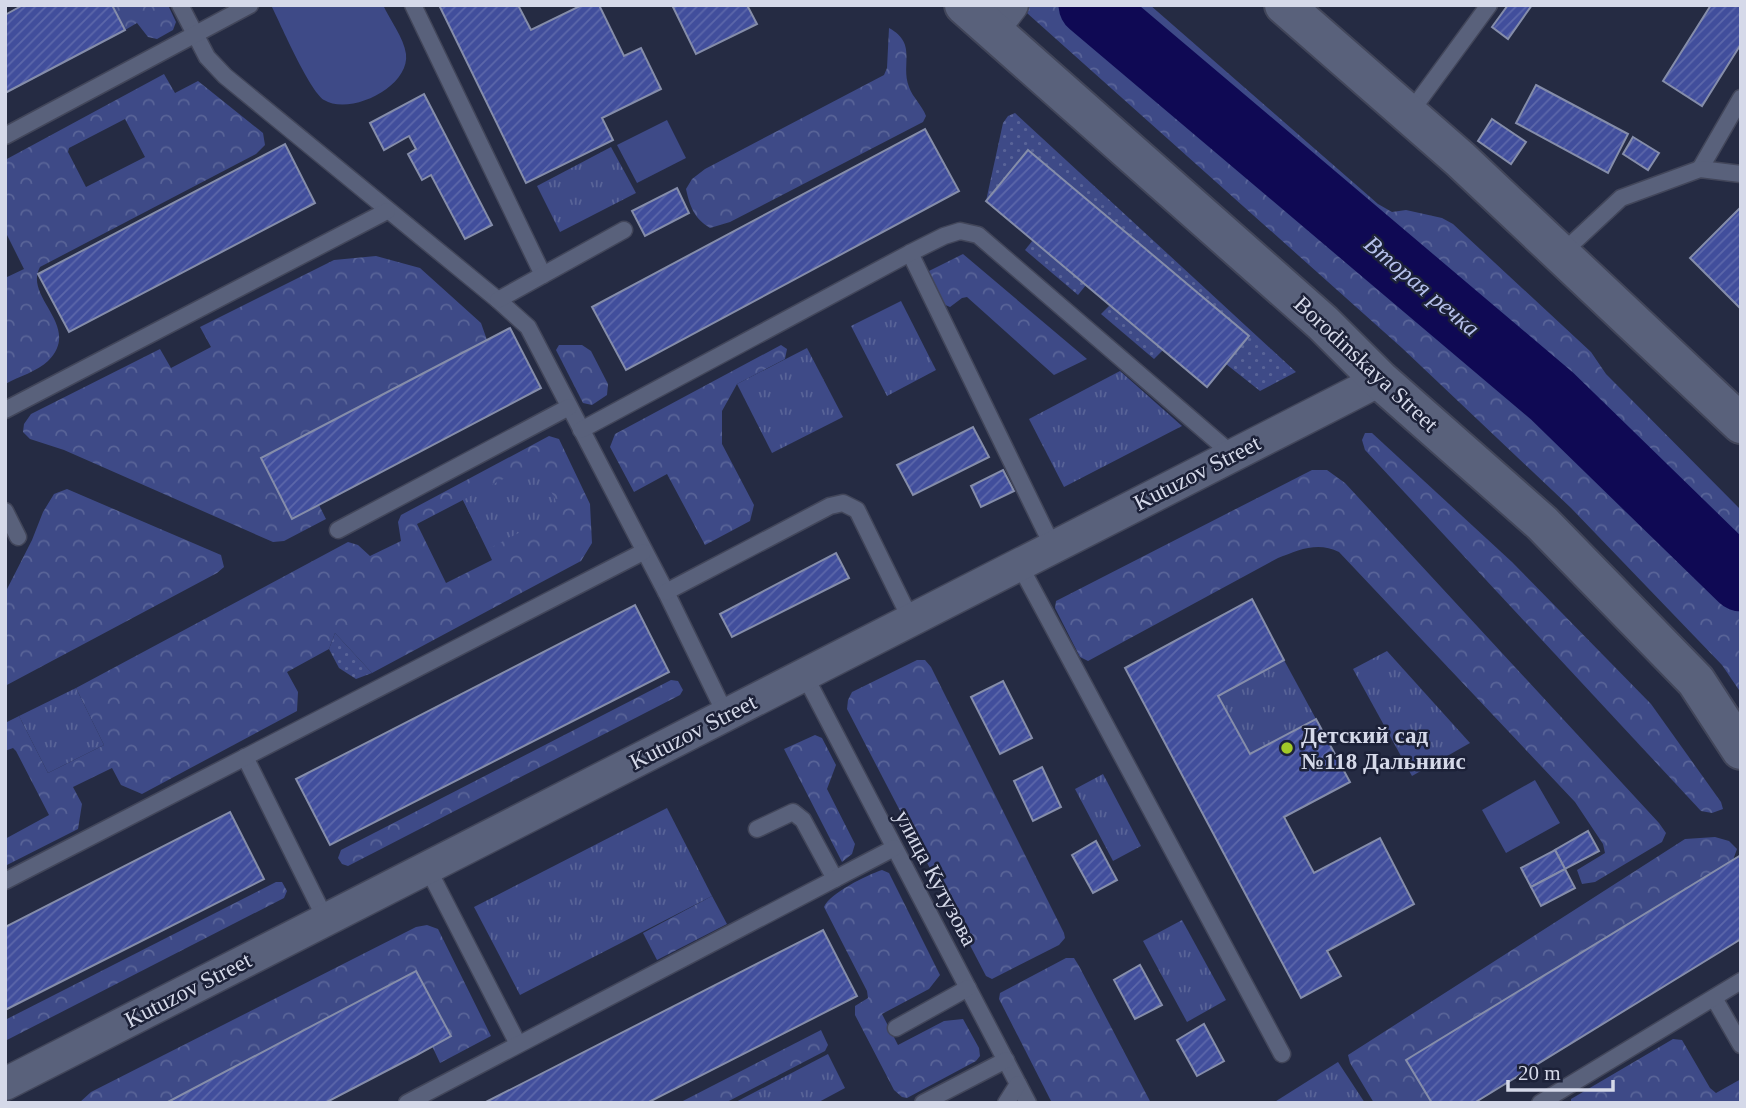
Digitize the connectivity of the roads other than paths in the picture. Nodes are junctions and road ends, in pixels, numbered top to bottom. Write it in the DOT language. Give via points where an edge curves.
graph roads {
  1 [pos="180,5"];
  2 [pos="250,5"];
  3 [pos="413,5"];
  4 [pos="964,5"];
  5 [pos="1284,5"];
  6 [pos="1489,5"];
  7 [pos="1003,18"];
  8 [pos="196,34"];
  9 [pos="1741,98"];
  10 [pos="1409,114"];
  11 [pos="5,136"];
  12 [pos="1700,169"];
  13 [pos="1741,174"];
  14 [pos="387,211"];
  15 [pos="624,230"];
  16 [pos="910,253"];
  17 [pos="1562,253"];
  18 [pos="543,275"];
  19 [pos="498,300"];
  20 [pos="1380,380"];
  21 [pos="569,407"];
  22 [pos="5,410"];
  23 [pos="1741,424"];
  24 [pos="581,430"];
  25 [pos="1233,455"];
  26 [pos="5,512"];
  27 [pos="338,530"];
  28 [pos="18,537"];
  29 [pos="1053,547"];
  30 [pos="643,552"];
  31 [pos="1019,564"];
  32 [pos="666,593"];
  33 [pos="911,620"];
  34 [pos="804,674"];
  35 [pos="726,715"];
  36 [pos="1741,750"];
  37 [pos="245,757"];
  38 [pos="757,828"];
  39 [pos="894,848"];
  40 [pos="427,867"];
  41 [pos="835,879"];
  42 [pos="5,881"];
  43 [pos="326,920"];
  44 [pos="1741,981"];
  45 [pos="968,988"];
  46 [pos="1714,998"];
  47 [pos="896,1028"];
  48 [pos="518,1044"];
  49 [pos="1741,1045"];
  50 [pos="1282,1054"];
  51 [pos="1006,1060"];
  52 [pos="5,1084"];
  53 [pos="1018,1084"];
  54 [pos="407,1103"];
  55 [pos="923,1103"];
  56 [pos="1006,1103"];
  57 [pos="1028,1103"];
  58 [pos="1540,1103"];
  1 -- 8 [label="lane"];
  2 -- 8 [label="lane"];
  3 -- 18 [label="lane"];
  4 -- 7 [label="main road, Borodinskaya Street"];
  5 -- 10 [label="main road"];
  6 -- 10 [label="lane"];
  7 -- 20 [label="main road, Borodinskaya Street"];
  8 -- 11 [label="lane"];
  8 -- 14 [label="lane" via="207,57 225,76"];
  9 -- 12 [label="lane"];
  10 -- 17 [label="main road"];
  12 -- 13 [label="lane"];
  12 -- 17 [label="lane" via="1621,198"];
  14 -- 19 [label="lane"];
  14 -- 22 [label="lane"];
  15 -- 18 [label="lane"];
  16 -- 24 [label="lane"];
  16 -- 25 [label="lane" via="960,231 978,235"];
  16 -- 29 [label="lane"];
  17 -- 23 [label="main road"];
  18 -- 19 [label="lane"];
  19 -- 21 [label="lane" via="528,327"];
  20 -- 25 [label="street, Kutuzov Street"];
  20 -- 36 [label="main road, Borodinskaya Street" via="1542,523 1696,681"];
  21 -- 24 [label="lane"];
  21 -- 27 [label="lane"];
  24 -- 30 [label="lane"];
  25 -- 29 [label="street, Kutuzov Street"];
  26 -- 28 [label="lane"];
  29 -- 31 [label="street, Kutuzov Street"];
  30 -- 32 [label="lane"];
  30 -- 37 [label="lane"];
  31 -- 33 [label="street, Kutuzov Street"];
  31 -- 50 [label="lane"];
  32 -- 33 [label="lane" via="843,503 856,510"];
  32 -- 35 [label="lane"];
  33 -- 34 [label="street, Kutuzov Street"];
  34 -- 35 [label="street, Kutuzov Street"];
  34 -- 39 [label="lane, улица Кутузова"];
  35 -- 40 [label="street, Kutuzov Street"];
  37 -- 42 [label="lane"];
  37 -- 43 [label="lane"];
  38 -- 41 [label="lane" via="793,813 803,820"];
  39 -- 41 [label="lane"];
  39 -- 45 [label="lane, улица Кутузова"];
  40 -- 43 [label="street, Kutuzov Street"];
  40 -- 48 [label="lane"];
  41 -- 48 [label="lane"];
  43 -- 52 [label="street, Kutuzov Street"];
  44 -- 46 [label="lane"];
  45 -- 47 [label="lane"];
  45 -- 51 [label="lane, улица Кутузова"];
  46 -- 49 [label="lane"];
  46 -- 58 [label="lane"];
  48 -- 54 [label="lane"];
  51 -- 53 [label="lane, улица Кутузова"];
  51 -- 55 [label="lane"];
  53 -- 56 [label="lane"];
  53 -- 57 [label="lane, улица Кутузова"];
}
